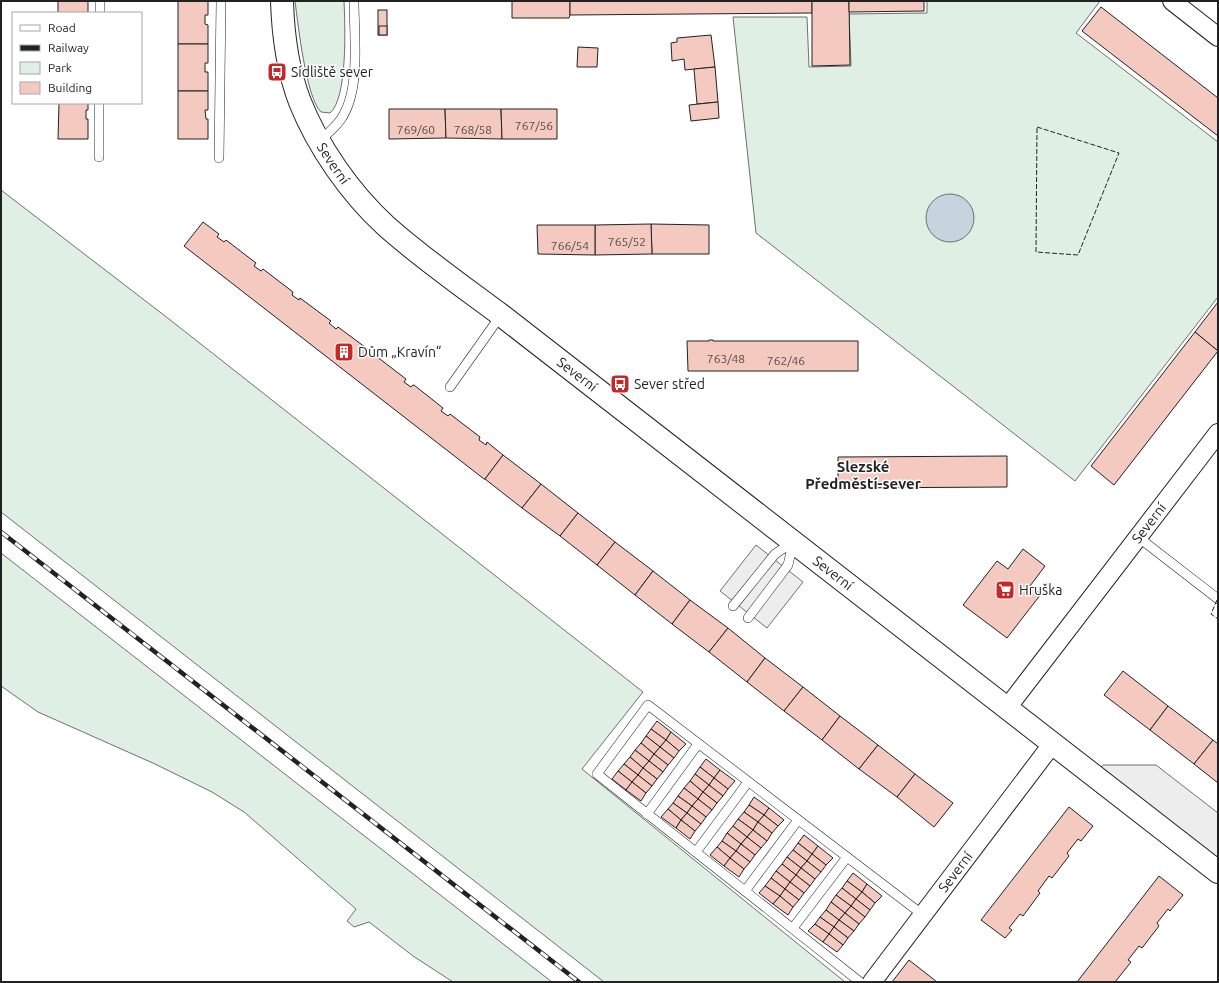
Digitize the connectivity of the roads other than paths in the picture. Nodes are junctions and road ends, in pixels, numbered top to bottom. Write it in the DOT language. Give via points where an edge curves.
graph roads {
  1 [pos="100,1"];
  2 [pos="221,1"];
  3 [pos="282,1"];
  4 [pos="354,1"];
  5 [pos="1172,1"];
  6 [pos="100,12"];
  7 [pos="1218,37"];
  8 [pos="99,104"];
  9 [pos="319,141"];
  10 [pos="99,157"];
  11 [pos="219,158"];
  12 [pos="501,315"];
  13 [pos="450,387"];
  14 [pos="1218,433"];
  15 [pos="1138,537"];
  16 [pos="793,542"];
  17 [pos="1218,599"];
  18 [pos="733,606"];
  19 [pos="748,618"];
  20 [pos="1007,708"];
  21 [pos="1052,743"];
  22 [pos="698,744"];
  23 [pos="748,782"];
  24 [pos="647,814"];
  25 [pos="798,820"];
  26 [pos="696,852"];
  27 [pos="847,857"];
  28 [pos="1218,872"];
  29 [pos="745,891"];
  30 [pos="923,915"];
  31 [pos="793,928"];
  32 [pos="860,982"];
  33 [pos="872,982"];
  1 -- 6 [label="lane"];
  2 -- 11 [label="lane"];
  3 -- 9 [label="street, Severní" via="283,24 294,83 300,102"];
  4 -- 9 [label="lane" via="354,73 351,98 342,118"];
  5 -- 7 [label="street"];
  8 -- 10 [label="lane"];
  9 -- 12 [label="street, Severní" via="348,184 384,224"];
  12 -- 13 [label="lane"];
  12 -- 16 [label="street, Severní"];
  14 -- 15 [label="street, Severní"];
  15 -- 17 [label="lane"];
  15 -- 20 [label="street, Severní"];
  16 -- 18 [label="lane" via="774,554"];
  16 -- 19 [label="lane" via="788,565"];
  16 -- 20 [label="street, Severní"];
  20 -- 21 [label="street, Severní"];
  21 -- 28 [label="street, Severní"];
  21 -- 30 [label="street, Severní"];
  22 -- 23 [label="lane"];
  22 -- 24 [label="lane"];
  22 -- 24 [label="lane" via="648,705 601,768 597,774"];
  23 -- 25 [label="lane"];
  23 -- 26 [label="lane"];
  24 -- 26 [label="lane"];
  25 -- 27 [label="lane"];
  25 -- 29 [label="lane"];
  26 -- 29 [label="lane"];
  27 -- 30 [label="lane"];
  27 -- 31 [label="lane"];
  29 -- 31 [label="lane"];
  30 -- 33 [label="street, Severní"];
  31 -- 32 [label="lane"];
}
